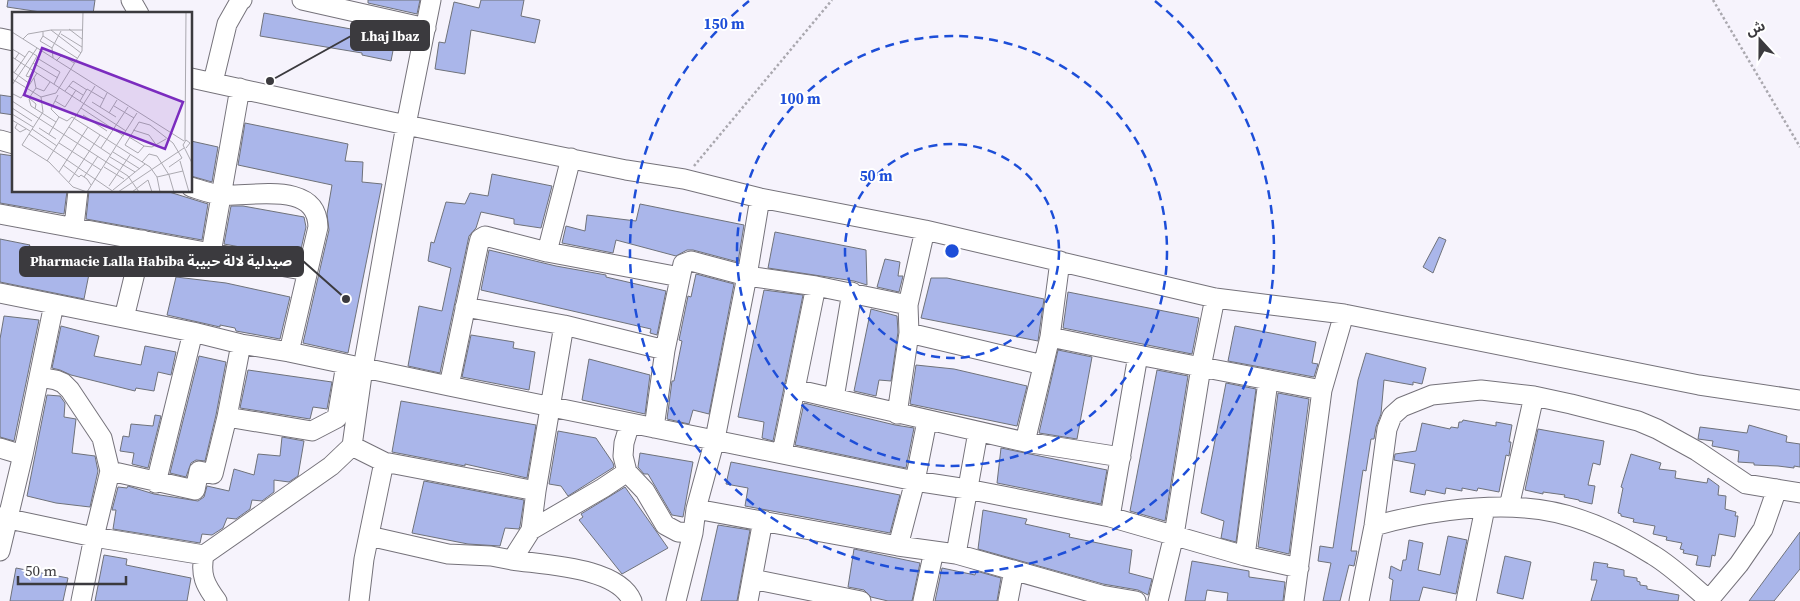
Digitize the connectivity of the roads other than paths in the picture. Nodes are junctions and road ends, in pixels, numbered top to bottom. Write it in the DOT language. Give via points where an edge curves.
graph roads {
  1 [pos="131,0"];
  2 [pos="242,0"];
  3 [pos="302,0"];
  4 [pos="432,0"];
  5 [pos="138,12"];
  6 [pos="426,28"];
  7 [pos="192,78"];
  8 [pos="213,82"];
  9 [pos="240,88"];
  10 [pos="406,125"];
  11 [pos="571,158"];
  12 [pos="192,188"];
  13 [pos="78,192"];
  14 [pos="221,195"];
  15 [pos="760,198"];
  16 [pos="0,214"];
  17 [pos="74,226"];
  18 [pos="925,230"];
  19 [pos="143,240"];
  20 [pos="547,252"];
  21 [pos="211,253"];
  22 [pos="1060,261"];
  23 [pos="307,271"];
  24 [pos="747,276"];
  25 [pos="680,277"];
  26 [pos="816,286"];
  27 [pos="852,292"];
  28 [pos="0,293"];
  29 [pos="1215,298"];
  30 [pos="54,304"];
  31 [pos="908,305"];
  32 [pos="465,307"];
  33 [pos="1344,314"];
  34 [pos="124,318"];
  35 [pos="564,324"];
  36 [pos="193,332"];
  37 [pos="909,333"];
  38 [pos="1050,337"];
  39 [pos="241,344"];
  40 [pos="665,350"];
  41 [pos="289,352"];
  42 [pos="1138,355"];
  43 [pos="1043,365"];
  44 [pos="355,366"];
  45 [pos="1201,367"];
  46 [pos="39,377"];
  47 [pos="1268,381"];
  48 [pos="449,386"];
  49 [pos="794,389"];
  50 [pos="1322,390"];
  51 [pos="1534,396"];
  52 [pos="834,398"];
  53 [pos="1794,401"];
  54 [pos="550,406"];
  55 [pos="897,414"];
  56 [pos="227,417"];
  57 [pos="927,421"];
  58 [pos="630,423"];
  59 [pos="654,428"];
  60 [pos="978,432"];
  61 [pos="715,440"];
  62 [pos="1025,442"];
  63 [pos="352,446"];
  64 [pos="0,448"];
  65 [pos="782,453"];
  66 [pos="23,455"];
  67 [pos="1122,457"];
  68 [pos="384,462"];
  69 [pos="110,471"];
  70 [pos="627,472"];
  71 [pos="915,481"];
  72 [pos="156,482"];
  73 [pos="967,489"];
  74 [pos="1777,489"];
  75 [pos="536,491"];
  76 [pos="1800,493"];
  77 [pos="1509,507"];
  78 [pos="1485,508"];
  79 [pos="696,509"];
  80 [pos="1110,517"];
  81 [pos="4,518"];
  82 [pos="763,520"];
  83 [pos="1374,526"];
  84 [pos="531,530"];
  85 [pos="693,533"];
  86 [pos="1174,535"];
  87 [pos="369,536"];
  88 [pos="94,537"];
  89 [pos="898,546"];
  90 [pos="0,551"];
  91 [pos="934,551"];
  92 [pos="956,554"];
  93 [pos="204,555"];
  94 [pos="1245,556"];
  95 [pos="512,560"];
  96 [pos="1299,568"];
  97 [pos="1014,570"];
  98 [pos="752,578"];
  99 [pos="1100,598"];
  100 [pos="1709,600"];
  101 [pos="81,601"];
  102 [pos="217,601"];
  103 [pos="359,601"];
  104 [pos="632,601"];
  105 [pos="676,601"];
  106 [pos="748,601"];
  107 [pos="857,601"];
  108 [pos="923,601"];
  109 [pos="1008,601"];
  110 [pos="1136,601"];
  111 [pos="1158,601"];
  112 [pos="1294,601"];
  113 [pos="1358,601"];
  114 [pos="1466,601"];
  1 -- 5 [label="street"];
  2 -- 8 [label="street" via="227,24"];
  3 -- 6 [label="street"];
  4 -- 6 [label="street"];
  6 -- 10 [label="street"];
  7 -- 8 [label="street"];
  8 -- 9 [label="street"];
  9 -- 10 [label="street"];
  9 -- 14 [label="street"];
  10 -- 11 [label="street"];
  10 -- 44 [label="street"];
  11 -- 15 [label="street" via="684,179"];
  11 -- 20 [label="street"];
  12 -- 14 [label="street"];
  13 -- 17 [label="street"];
  14 -- 21 [label="street"];
  14 -- 23 [label="street" via="282,193 304,200 318,217"];
  15 -- 18 [label="street"];
  15 -- 24 [label="street"];
  16 -- 17 [label="street"];
  17 -- 19 [label="street"];
  18 -- 22 [label="street"];
  18 -- 31 [label="street"];
  19 -- 21 [label="street"];
  19 -- 34 [label="street"];
  20 -- 25 [label="street"];
  20 -- 32 [label="street" via="485,236 480,239"];
  21 -- 23 [label="street"];
  22 -- 29 [label="street"];
  22 -- 38 [label="street"];
  23 -- 41 [label="street"];
  24 -- 25 [label="street" via="691,260 684,264"];
  24 -- 26 [label="street"];
  24 -- 61 [label="street"];
  25 -- 40 [label="street"];
  26 -- 27 [label="street"];
  26 -- 49 [label="street"];
  27 -- 31 [label="street"];
  27 -- 52 [label="street"];
  28 -- 30 [label="street"];
  29 -- 33 [label="street"];
  29 -- 45 [label="street"];
  30 -- 34 [label="street"];
  30 -- 46 [label="street"];
  31 -- 37 [label="street"];
  32 -- 35 [label="street"];
  32 -- 48 [label="street"];
  33 -- 50 [label="street"];
  33 -- 53 [label="street"];
  34 -- 36 [label="street"];
  35 -- 40 [label="street"];
  35 -- 54 [label="street"];
  36 -- 39 [label="street"];
  36 -- 72 [label="street"];
  37 -- 43 [label="street"];
  37 -- 55 [label="street"];
  38 -- 42 [label="street"];
  38 -- 43 [label="street"];
  39 -- 41 [label="street"];
  39 -- 56 [label="street"];
  40 -- 59 [label="street"];
  41 -- 44 [label="street"];
  42 -- 45 [label="street"];
  42 -- 67 [label="street"];
  43 -- 62 [label="street"];
  44 -- 48 [label="street"];
  44 -- 56 [label="street" via="337,418 312,431"];
  44 -- 63 [label="street"];
  45 -- 47 [label="street"];
  45 -- 86 [label="street"];
  46 -- 66 [label="street"];
  46 -- 69 [label="street" via="56,380 70,390 102,438"];
  47 -- 50 [label="street"];
  47 -- 94 [label="street"];
  48 -- 54 [label="street"];
  49 -- 52 [label="street"];
  49 -- 65 [label="street"];
  50 -- 96 [label="street"];
  51 -- 74 [label="street" via="1657,429 1697,450 1746,484"];
  51 -- 77 [label="street"];
  51 -- 83 [label="street" via="1481,390 1432,395 1402,407 1392,416 1387,429"];
  52 -- 55 [label="street"];
  54 -- 58 [label="street"];
  54 -- 75 [label="street"];
  55 -- 57 [label="street"];
  56 -- 72 [label="street" via="213,474 199,471 196,490"];
  57 -- 60 [label="street"];
  57 -- 71 [label="street"];
  58 -- 59 [label="street"];
  58 -- 70 [label="street" via="623,456"];
  59 -- 61 [label="street"];
  60 -- 62 [label="street"];
  60 -- 73 [label="street"];
  61 -- 65 [label="street"];
  61 -- 79 [label="street"];
  62 -- 67 [label="street"];
  63 -- 68 [label="street"];
  63 -- 93 [label="street" via="331,466"];
  64 -- 66 [label="street"];
  65 -- 71 [label="street"];
  66 -- 81 [label="street"];
  67 -- 80 [label="street"];
  68 -- 75 [label="street"];
  68 -- 87 [label="street"];
  69 -- 72 [label="street"];
  69 -- 88 [label="street"];
  70 -- 84 [label="street"];
  70 -- 85 [label="street" via="645,491 664,525 678,532"];
  71 -- 73 [label="street"];
  71 -- 89 [label="street"];
  73 -- 80 [label="street"];
  73 -- 92 [label="street"];
  74 -- 76 [label="street"];
  74 -- 100 [label="street" via="1763,529"];
  75 -- 84 [label="street"];
  77 -- 78 [label="street"];
  77 -- 100 [label="street" via="1562,514 1594,524 1654,555"];
  78 -- 83 [label="street" via="1425,513"];
  78 -- 114 [label="street"];
  79 -- 82 [label="street"];
  79 -- 85 [label="street"];
  80 -- 86 [label="street"];
  81 -- 88 [label="street"];
  81 -- 90 [label="street"];
  82 -- 89 [label="street"];
  82 -- 98 [label="street"];
  83 -- 113 [label="street"];
  84 -- 95 [label="street"];
  85 -- 105 [label="street"];
  86 -- 94 [label="street"];
  86 -- 111 [label="street"];
  87 -- 95 [label="street" via="448,554"];
  87 -- 103 [label="street"];
  88 -- 93 [label="street"];
  88 -- 101 [label="street"];
  89 -- 91 [label="street"];
  91 -- 92 [label="street"];
  91 -- 108 [label="street"];
  92 -- 97 [label="street"];
  93 -- 102 [label="street" via="202,576"];
  94 -- 96 [label="street"];
  95 -- 104 [label="street" via="606,577 625,589"];
  96 -- 112 [label="street"];
  97 -- 99 [label="street"];
  97 -- 109 [label="street"];
  98 -- 106 [label="street"];
  98 -- 107 [label="street"];
  99 -- 110 [label="street"];
}
